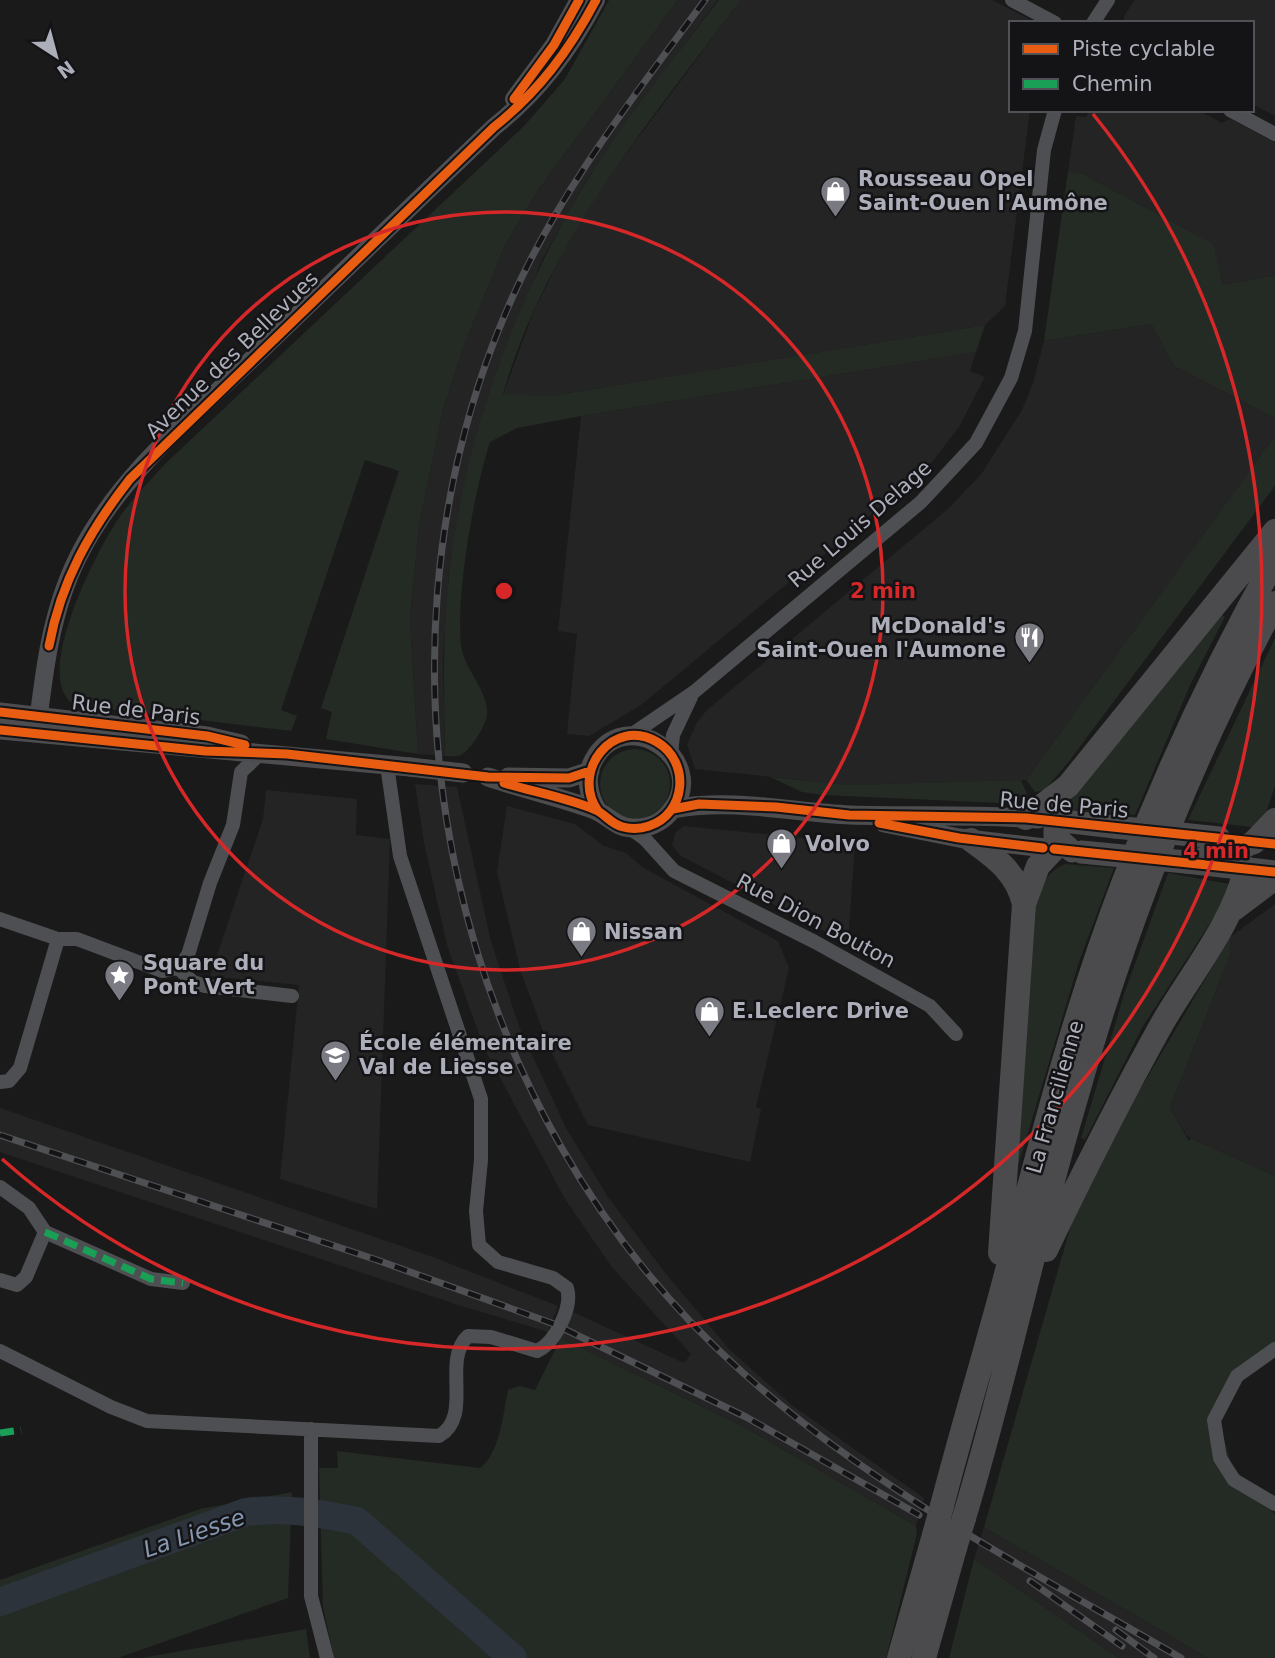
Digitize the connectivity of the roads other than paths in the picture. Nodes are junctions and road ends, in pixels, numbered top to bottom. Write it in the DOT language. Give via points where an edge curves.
graph roads {
  1 [pos="579,0"];
  2 [pos="596,0"];
  3 [pos="1012,0"];
  4 [pos="1108,0"];
  5 [pos="1051,21"];
  6 [pos="1094,21"];
  7 [pos="1054,112"];
  8 [pos="1234,112"];
  9 [pos="494,127"];
  10 [pos="1275,134"];
  11 [pos="1275,531"];
  12 [pos="1275,560"];
  13 [pos="1275,603"];
  14 [pos="694,692"];
  15 [pos="0,712"];
  16 [pos="38,725"];
  17 [pos="0,730"];
  18 [pos="628,737"];
  19 [pos="264,752"];
  20 [pos="671,754"];
  21 [pos="387,765"];
  22 [pos="590,771"];
  23 [pos="680,774"];
  24 [pos="488,777"];
  25 [pos="1068,786"];
  26 [pos="776,807"];
  27 [pos="598,811"];
  28 [pos="667,814"];
  29 [pos="849,815"];
  30 [pos="1026,818"];
  31 [pos="1055,820"];
  32 [pos="1275,820"];
  33 [pos="630,828"];
  34 [pos="971,840"];
  35 [pos="1075,843"];
  36 [pos="1253,848"];
  37 [pos="654,849"];
  38 [pos="1206,855"];
  39 [pos="1275,872"];
  40 [pos="1275,878"];
  41 [pos="1024,904"];
  42 [pos="1233,909"];
  43 [pos="0,919"];
  44 [pos="58,939"];
  45 [pos="178,968"];
  46 [pos="292,996"];
  47 [pos="956,1034"];
  48 [pos="0,1082"];
  49 [pos="0,1187"];
  50 [pos="45,1232"];
  51 [pos="0,1280"];
  52 [pos="183,1283"];
  53 [pos="1008,1307"];
  54 [pos="1275,1349"];
  55 [pos="0,1351"];
  56 [pos="311,1429"];
  57 [pos="1275,1504"];
  58 [pos="327,1658"];
  59 [pos="899,1658"];
  60 [pos="924,1658"];
  1 -- 9 [label="street, Avenue des Bellevues" via="554,45"];
  2 -- 9 [label="street, Avenue des Bellevues" via="570,47 544,81"];
  3 -- 5 [label="street"];
  4 -- 6 [label="street"];
  7 -- 14 [label="street, Rue Louis Delage" via="1044,150 1025,331 1011,378 990,422 960,463 921,502"];
  8 -- 10 [label="street"];
  9 -- 16 [label="street, Avenue des Bellevues" via="190,419 109,506 61,594"];
  11 -- 25 [label="highway"];
  12 -- 53 [label="highway, La Francilienne" via="1200,705 1124,882 1072,1034"];
  13 -- 53 [label="highway, La Francilienne" via="1191,775 1124,944"];
  14 -- 18 [label="street, Rue Louis Delage"];
  14 -- 20 [label="street" via="673,735"];
  15 -- 16 [label="main road, Rue de Paris"];
  16 -- 17 [label="main road, Rue de Paris"];
  16 -- 19 [label="main road, Rue de Paris" via="206,736"];
  18 -- 20 [label="main road" via="652,739"];
  18 -- 22 [label="main road" via="604,748"];
  19 -- 21 [label="main road, Rue de Paris"];
  19 -- 45 [label="street" via="241,772 237,813 188,955"];
  20 -- 23 [label="main road"];
  21 -- 24 [label="main road, Rue de Paris, bridge"];
  21 -- 56 [label="street" via="400,856 481,1099 479,1245 498,1262 553,1278 569,1293 555,1335 537,1351 478,1335 461,1343 454,1420 439,1436"];
  22 -- 24 [label="main road" via="569,778"];
  22 -- 27 [label="main road" via="589,790"];
  23 -- 26 [label="main road, Rue de Paris" via="704,793"];
  23 -- 28 [label="main road" via="680,792"];
  24 -- 27 [label="main road"];
  25 -- 30 [label="highway"];
  25 -- 31 [label="highway"];
  26 -- 28 [label="main road, Rue de Paris" via="699,804"];
  26 -- 29 [label="main road, Rue de Paris"];
  27 -- 33 [label="main road" via="612,823"];
  28 -- 33 [label="main road, Rue de Paris" via="649,826"];
  28 -- 37 [label="street" via="654,832"];
  29 -- 30 [label="main road, Rue de Paris"];
  29 -- 34 [label="main road, Rue de Paris"];
  30 -- 31 [label="main road, Rue de Paris"];
  31 -- 35 [label="main road, Rue de Paris"];
  31 -- 35 [label="main road" via="1055,836"];
  32 -- 36 [label="highway"];
  33 -- 37 [label="street, Rue Dion Bouton"];
  34 -- 35 [label="main road, Rue de Paris"];
  34 -- 41 [label="highway" via="1008,870"];
  35 -- 38 [label="main road, Rue de Paris, bridge"];
  35 -- 38 [label="main road, Rue de Paris, bridge" via="1115,827"];
  35 -- 41 [label="highway" via="1038,866"];
  36 -- 38 [label="main road, Rue de Paris"];
  36 -- 39 [label="main road, Rue de Paris"];
  36 -- 42 [label="highway"];
  37 -- 47 [label="street, Rue Dion Bouton" via="674,871 930,1006"];
  40 -- 42 [label="highway"];
  41 -- 53 [label="highway"];
  42 -- 53 [label="highway" via="1112,1114"];
  43 -- 44 [label="street"];
  44 -- 45 [label="street" via="77,939 162,971"];
  44 -- 48 [label="street" via="20,1068 9,1081"];
  45 -- 46 [label="street" via="205,986"];
  49 -- 50 [label="street" via="29,1208"];
  50 -- 51 [label="street" via="26,1277 17,1284"];
  50 -- 52 [label="street" via="151,1279"];
  53 -- 59 [label="highway, La Francilienne, bridge" via="942,1506"];
  53 -- 60 [label="highway, La Francilienne, bridge" via="992,1426"];
  54 -- 57 [label="street" via="1237,1376 1214,1420 1220,1458 1234,1480"];
  55 -- 56 [label="street" via="135,1418"];
  56 -- 58 [label="street" via="310,1596"];
}
